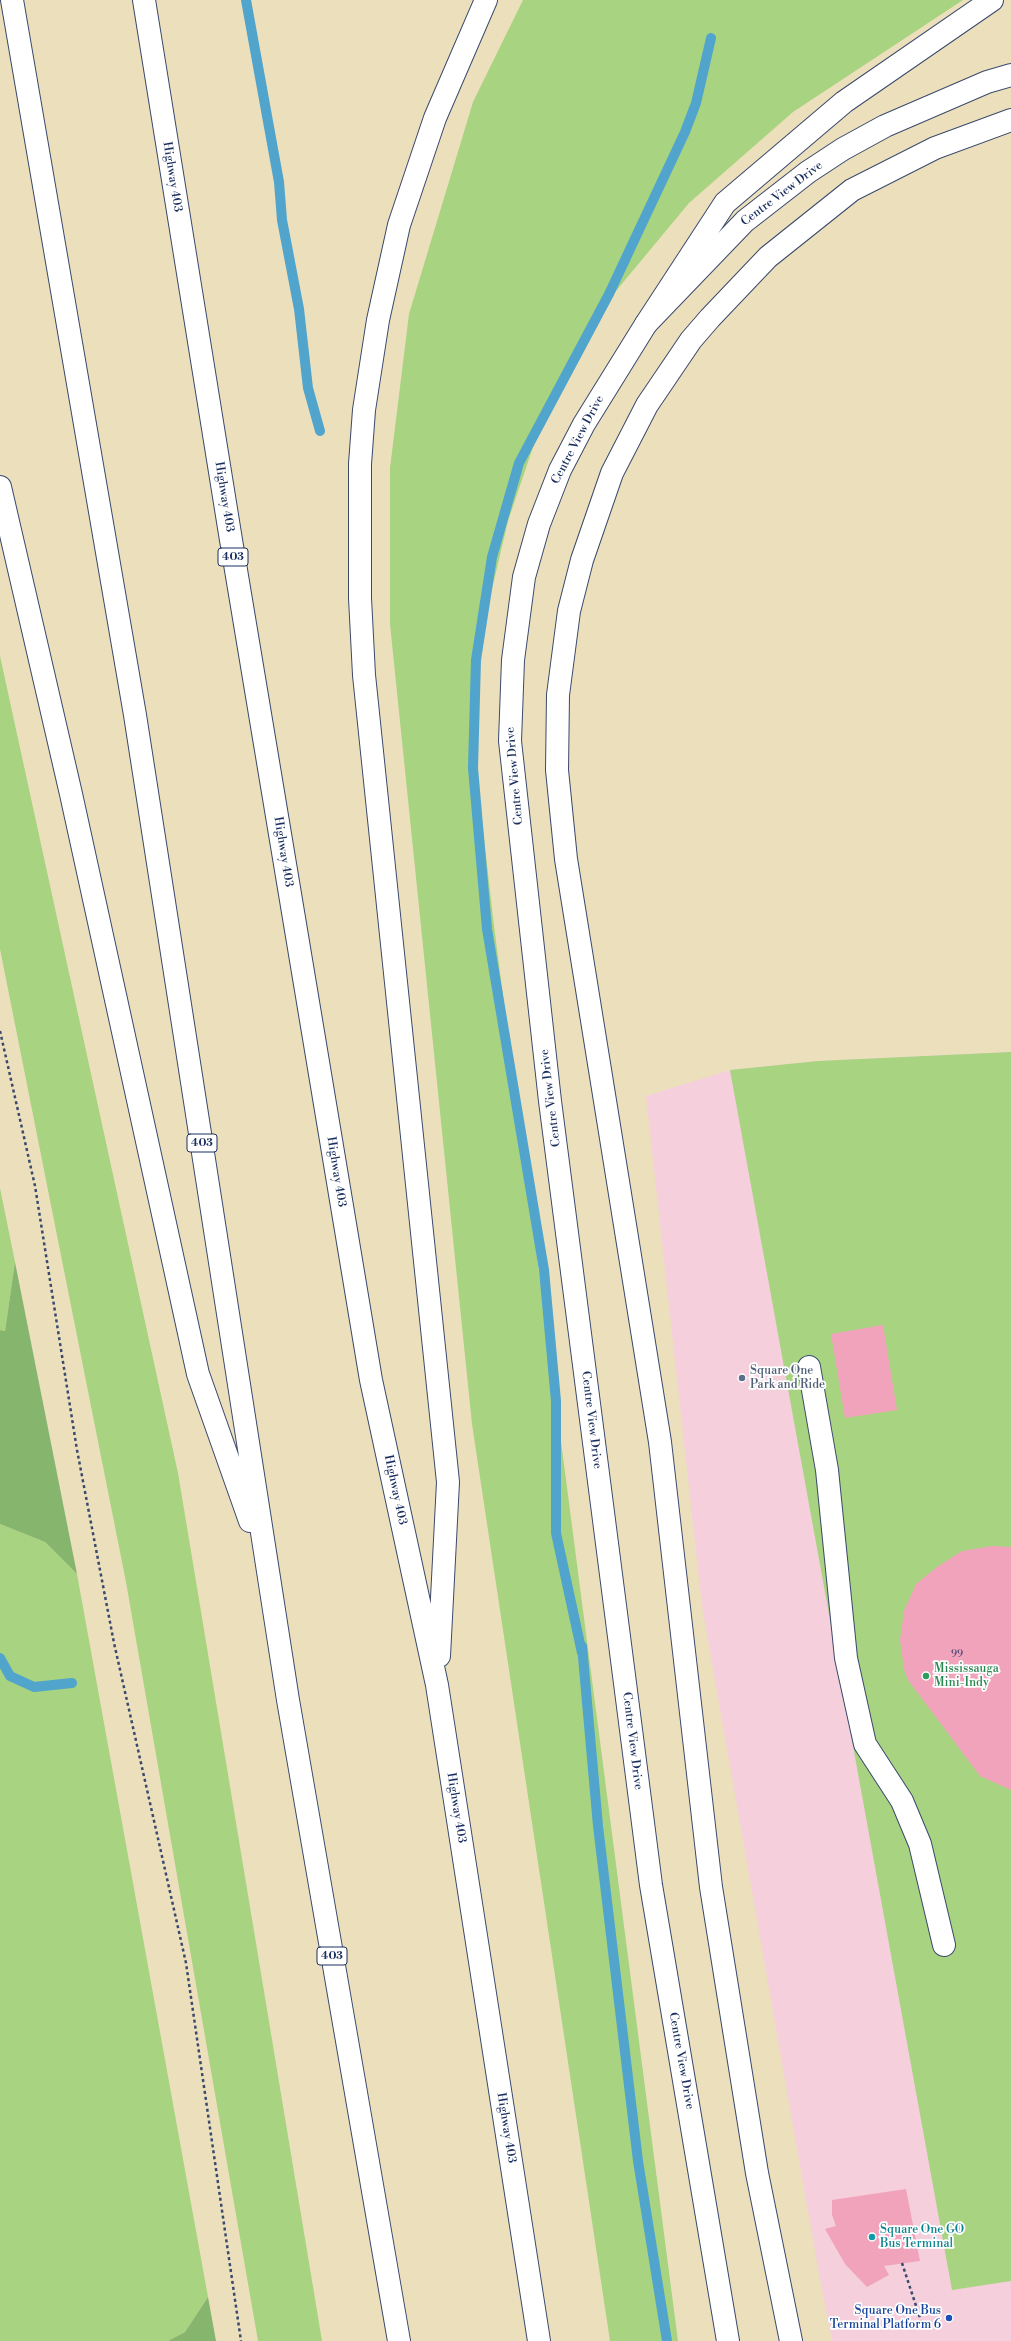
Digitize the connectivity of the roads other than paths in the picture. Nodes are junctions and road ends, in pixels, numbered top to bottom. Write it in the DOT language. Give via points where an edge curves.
graph roads {
  1 [pos="12,0"];
  2 [pos="144,0"];
  3 [pos="486,0"];
  4 [pos="992,0"];
  5 [pos="1011,75"];
  6 [pos="1011,120"];
  7 [pos="646,324"];
  8 [pos="0,487"];
  9 [pos="810,1367"];
  10 [pos="268,1571"];
  11 [pos="437,1685"];
  12 [pos="944,1945"];
  13 [pos="399,2341"];
  14 [pos="539,2341"];
  15 [pos="728,2341"];
  16 [pos="791,2341"];
  1 -- 10 [label="main road, 403" via="135,715"];
  2 -- 11 [label="main road, Highway 403 / 403" via="230,540 371,1380"];
  3 -- 11 [label="main road" via="435,118 399,225 378,320 364,410 360,464 360,598 364,675 448,1482"];
  4 -- 7 [label="main road" via="844,102 725,203"];
  5 -- 7 [label="main road, Centre View Drive" via="987,82 885,126 808,172 745,221"];
  6 -- 16 [label="main road" via="935,148 852,190 768,257 691,340 647,405 612,473 582,560 569,611 558,695 557,770 566,858 660,1442 711,1887 757,2173"];
  7 -- 15 [label="main road, Centre View Drive" via="584,424 560,470 539,524 524,577 513,660 510,741 550,1101 651,1885"];
  8 -- 10 [label="main road" via="71,794 198,1374"];
  9 -- 12 [label="main road" via="827,1470 846,1658 865,1744 902,1801 920,1844"];
  10 -- 13 [label="main road, 403"];
  11 -- 14 [label="main road, Highway 403 / 403"];
}
